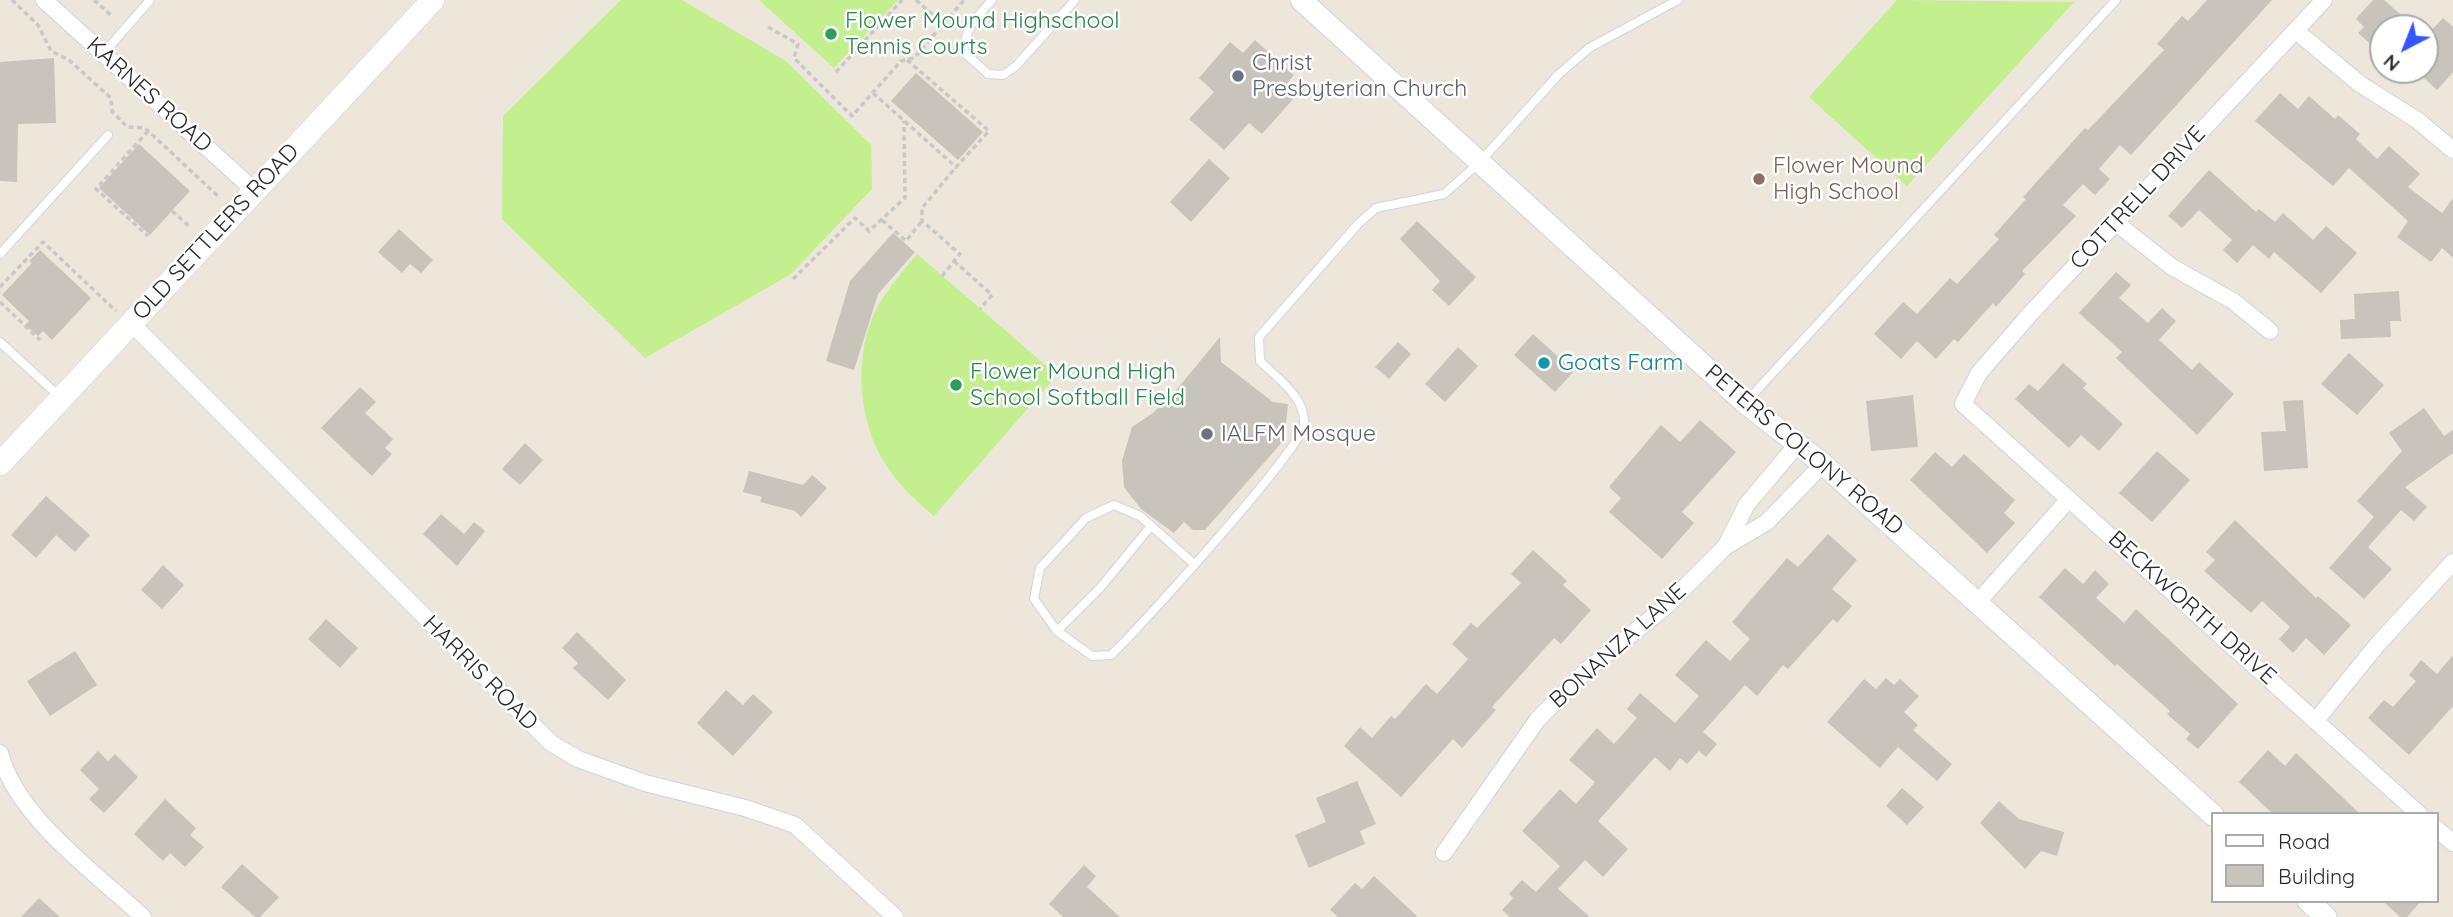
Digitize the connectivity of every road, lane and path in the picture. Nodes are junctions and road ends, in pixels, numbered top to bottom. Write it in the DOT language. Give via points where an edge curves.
graph roads {
  1 [pos="12,0"];
  2 [pos="44,0"];
  3 [pos="94,0"];
  4 [pos="150,0"];
  5 [pos="433,0"];
  6 [pos="902,0"];
  7 [pos="916,0"];
  8 [pos="964,0"];
  9 [pos="992,0"];
  10 [pos="1075,0"];
  11 [pos="1301,0"];
  12 [pos="1678,0"];
  13 [pos="2116,0"];
  14 [pos="2324,0"];
  15 [pos="113,17"];
  16 [pos="943,24"];
  17 [pos="768,27"];
  18 [pos="2296,31"];
  19 [pos="103,54"];
  20 [pos="907,60"];
  21 [pos="836,72"];
  22 [pos="873,93"];
  23 [pos="904,121"];
  24 [pos="148,131"];
  25 [pos="108,135"];
  26 [pos="2453,150"];
  27 [pos="1479,163"];
  28 [pos="956,167"];
  29 [pos="255,191"];
  30 [pos="220,198"];
  31 [pos="173,211"];
  32 [pos="882,220"];
  33 [pos="922,221"];
  34 [pos="2115,222"];
  35 [pos="191,228"];
  36 [pos="149,236"];
  37 [pos="0,254"];
  38 [pos="954,261"];
  39 [pos="942,276"];
  40 [pos="793,279"];
  41 [pos="0,287"];
  42 [pos="0,302"];
  43 [pos="981,309"];
  44 [pos="124,317"];
  45 [pos="2270,331"];
  46 [pos="40,340"];
  47 [pos="0,342"];
  48 [pos="61,398"];
  49 [pos="1745,403"];
  50 [pos="1963,404"];
  51 [pos="1796,446"];
  52 [pos="0,464"];
  53 [pos="1823,464"];
  54 [pos="2069,499"];
  55 [pos="1151,526"];
  56 [pos="1725,547"];
  57 [pos="2453,562"];
  58 [pos="1193,563"];
  59 [pos="1978,602"];
  60 [pos="1057,631"];
  61 [pos="2317,719"];
  62 [pos="0,753"];
  63 [pos="2417,812"];
  64 [pos="2212,815"];
  65 [pos="2439,831"];
  66 [pos="2453,843"];
  67 [pos="1444,853"];
  68 [pos="2310,903"];
  69 [pos="143,917"];
  70 [pos="895,917"];
  71 [pos="2326,917"];
  1 -- 24 [label="path" via="38,24 51,51 76,66 111,99 112,111 127,127"];
  2 -- 19 [label="street, KARNES ROAD"];
  3 -- 15 [label="path"];
  4 -- 19 [label="lane"];
  5 -- 29 [label="main road, OLD SETTLERS ROAD"];
  6 -- 21 [label="path"];
  7 -- 16 [label="path"];
  8 -- 16 [label="path"];
  9 -- 10 [label="lane" via="964,37 964,52 988,75 1003,75 1016,66"];
  11 -- 27 [label="street, PETERS COLONY ROAD"];
  12 -- 27 [label="lane" via="1589,48 1558,75"];
  13 -- 49 [label="lane"];
  14 -- 18 [label="street, COTTRELL DRIVE"];
  16 -- 20 [label="path" via="914,58"];
  17 -- 22 [label="path" via="798,44 794,58 852,116"];
  18 -- 26 [label="street" via="2360,84 2417,120"];
  18 -- 34 [label="street, COTTRELL DRIVE"];
  19 -- 29 [label="street, KARNES ROAD"];
  20 -- 22 [label="path"];
  20 -- 28 [label="path" via="989,131"];
  22 -- 23 [label="path"];
  23 -- 28 [label="path"];
  23 -- 32 [label="path" via="905,198"];
  24 -- 30 [label="path"];
  24 -- 36 [label="path" via="96,189"];
  25 -- 37 [label="lane"];
  27 -- 49 [label="street, PETERS COLONY ROAD"];
  27 -- 58 [label="lane" via="1444,194 1376,208 1259,337 1260,361 1301,403 1304,427 1262,487"];
  28 -- 33 [label="path" via="922,208"];
  29 -- 44 [label="main road, OLD SETTLERS ROAD"];
  31 -- 35 [label="path"];
  32 -- 33 [label="path" via="906,241"];
  32 -- 40 [label="path" via="869,231 855,218"];
  33 -- 38 [label="path" via="960,254"];
  34 -- 45 [label="street" via="2172,267 2233,302"];
  34 -- 50 [label="street, COTTRELL DRIVE" via="1979,373"];
  38 -- 39 [label="path"];
  38 -- 43 [label="path" via="992,295"];
  41 -- 44 [label="path" via="43,242"];
  42 -- 46 [label="path"];
  44 -- 48 [label="main road, OLD SETTLERS ROAD"];
  44 -- 70 [label="street, HARRIS ROAD" via="551,743 578,759 645,783 796,825"];
  47 -- 48 [label="lane"];
  48 -- 52 [label="main road, OLD SETTLERS ROAD"];
  49 -- 51 [label="street, PETERS COLONY ROAD"];
  50 -- 54 [label="street, BECKWORTH DRIVE"];
  51 -- 53 [label="street, PETERS COLONY ROAD"];
  51 -- 56 [label="street, BONANZA LANE" via="1747,504"];
  53 -- 56 [label="street, BONANZA LANE" via="1767,523"];
  53 -- 59 [label="street, PETERS COLONY ROAD"];
  54 -- 59 [label="street"];
  54 -- 61 [label="street, BECKWORTH DRIVE"];
  55 -- 58 [label="lane"];
  55 -- 60 [label="lane"];
  55 -- 60 [label="lane" via="1114,505 1086,518 1040,568 1034,599"];
  56 -- 67 [label="street, BONANZA LANE" via="1664,608 1587,670 1538,719"];
  57 -- 61 [label="street"];
  58 -- 60 [label="lane" via="1111,654 1092,656"];
  59 -- 64 [label="street, PETERS COLONY ROAD"];
  61 -- 63 [label="street, BECKWORTH DRIVE"];
  62 -- 69 [label="street" via="4,770 28,807"];
  65 -- 66 [label="street"];
  68 -- 71 [label="street"];
}
